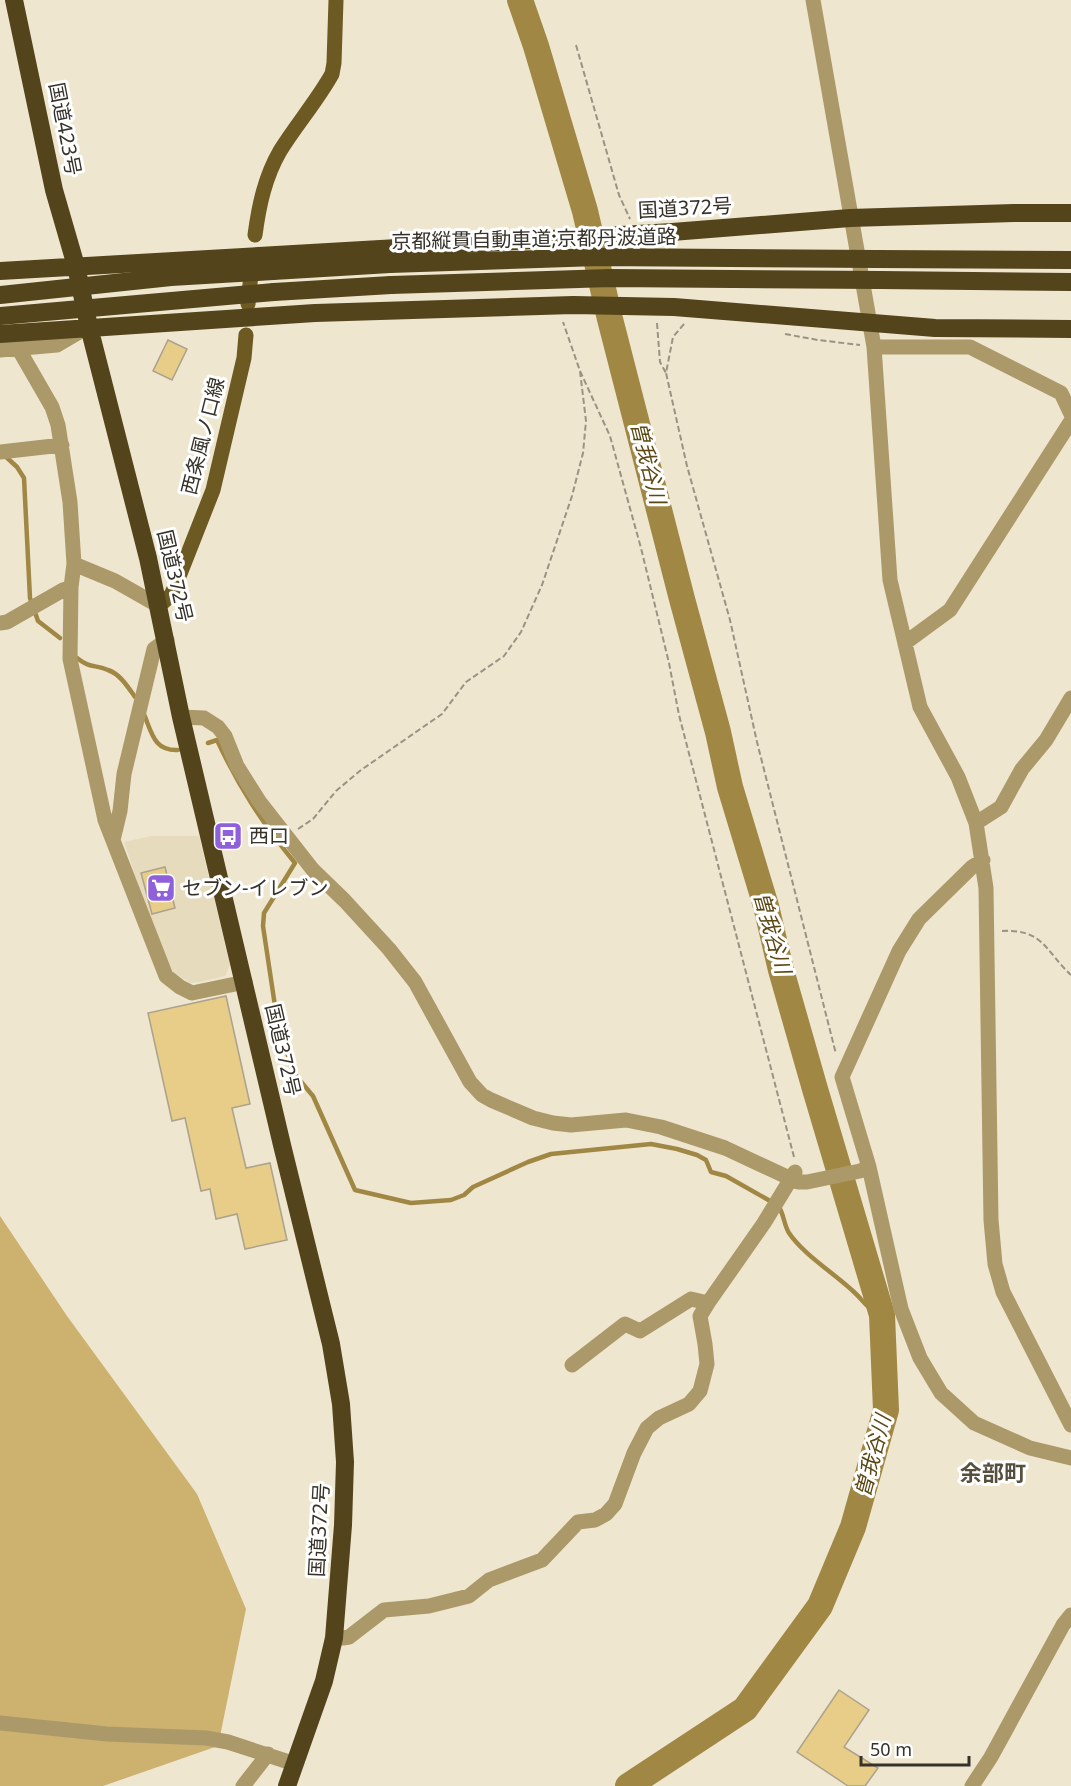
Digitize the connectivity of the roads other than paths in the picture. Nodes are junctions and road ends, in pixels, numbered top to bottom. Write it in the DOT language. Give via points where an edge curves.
graph roads {
  1 [pos="14,0"];
  2 [pos="336,0"];
  3 [pos="813,0"];
  4 [pos="1071,213"];
  5 [pos="850,218"];
  6 [pos="255,235"];
  7 [pos="1071,260"];
  8 [pos="252,264"];
  9 [pos="76,266"];
  10 [pos="0,271"];
  11 [pos="1071,282"];
  12 [pos="0,295"];
  13 [pos="248,304"];
  14 [pos="0,316"];
  15 [pos="870,323"];
  16 [pos="89,327"];
  17 [pos="1071,329"];
  18 [pos="0,334"];
  19 [pos="246,335"];
  20 [pos="874,347"];
  21 [pos="18,348"];
  22 [pos="0,350"];
  23 [pos="1071,414"];
  24 [pos="1071,422"];
  25 [pos="62,446"];
  26 [pos="3,451"];
  27 [pos="74,564"];
  28 [pos="71,587"];
  29 [pos="159,606"];
  30 [pos="0,623"];
  31 [pos="167,640"];
  32 [pos="905,643"];
  33 [pos="1071,698"];
  34 [pos="181,717"];
  35 [pos="976,824"];
  36 [pos="113,840"];
  37 [pos="983,860"];
  38 [pos="245,982"];
  39 [pos="865,1169"];
  40 [pos="795,1180"];
  41 [pos="708,1303"];
  42 [pos="572,1365"];
  43 [pos="1071,1425"];
  44 [pos="1071,1458"];
  45 [pos="1071,1615"];
  46 [pos="333,1638"];
  47 [pos="0,1724"];
  48 [pos="268,1754"];
  49 [pos="295,1764"];
  50 [pos="243,1786"];
  51 [pos="287,1786"];
  52 [pos="972,1786"];
  1 -- 9 [label="highway, 国道423号" via="54,190"];
  2 -- 6 [label="main road" via="332,74 276,160 260,200"];
  3 -- 5 [label="street"];
  4 -- 5 [label="highway, 国道372号"];
  5 -- 9 [label="highway, 国道372号"];
  5 -- 15 [label="street"];
  7 -- 12 [label="highway, 京都縦貫自動車道;京都丹波道路, bridge" via="598,257 171,277"];
  8 -- 13 [label="main road"];
  9 -- 10 [label="highway"];
  9 -- 16 [label="highway, 国道372号"];
  11 -- 14 [label="highway, 京都縦貫自動車道;京都丹波道路, bridge" via="610,278 274,292"];
  15 -- 16 [label="highway" via="674,307 565,305 315,313"];
  15 -- 17 [label="highway" via="935,328"];
  15 -- 20 [label="street"];
  16 -- 18 [label="highway"];
  16 -- 21 [label="street" via="57,345"];
  16 -- 29 [label="highway, 国道372号"];
  19 -- 29 [label="main road, 西条風ノ口線" via="210,499 171,595"];
  20 -- 23 [label="street" via="970,347 1061,393"];
  20 -- 32 [label="street" via="890,580"];
  21 -- 22 [label="street"];
  21 -- 25 [label="street" via="52,407"];
  24 -- 32 [label="street" via="950,610"];
  25 -- 26 [label="street"];
  25 -- 27 [label="street"];
  27 -- 28 [label="street"];
  27 -- 29 [label="street"];
  28 -- 30 [label="street"];
  28 -- 36 [label="street" via="70,659"];
  29 -- 31 [label="highway, 国道372号"];
  31 -- 34 [label="highway, 国道372号"];
  31 -- 36 [label="street" via="154,649 124,774"];
  32 -- 35 [label="street" via="920,707 958,777"];
  33 -- 35 [label="street" via="1001,807"];
  34 -- 38 [label="highway, 国道372号"];
  34 -- 40 [label="street" via="204,718 218,727 253,792 285,835 415,982 470,1082 482,1095 516,1112 553,1123 626,1120 661,1127 725,1148"];
  35 -- 37 [label="street"];
  36 -- 38 [label="street" via="166,976 192,993"];
  37 -- 39 [label="street" via="919,919 899,951 842,1077"];
  37 -- 43 [label="street" via="995,1264 1003,1292"];
  38 -- 46 [label="highway, 国道372号" via="331,1344 341,1404 345,1462 343,1525"];
  39 -- 40 [label="street"];
  39 -- 44 [label="street" via="901,1309 920,1358 941,1393 974,1423 1030,1448"];
  40 -- 41 [label="street"];
  41 -- 42 [label="street" via="691,1299 640,1331 625,1324"];
  41 -- 46 [label="street" via="700,1316 706,1365 700,1391 689,1404 647,1428 615,1504 606,1514 578,1522 542,1560 489,1580 469,1596 384,1610 349,1637"];
  45 -- 52 [label="street"];
  46 -- 49 [label="highway, 国道372号" via="324,1681"];
  47 -- 48 [label="street" via="207,1738"];
  48 -- 49 [label="street"];
  48 -- 50 [label="street"];
  49 -- 51 [label="highway, 国道372号"];
}
